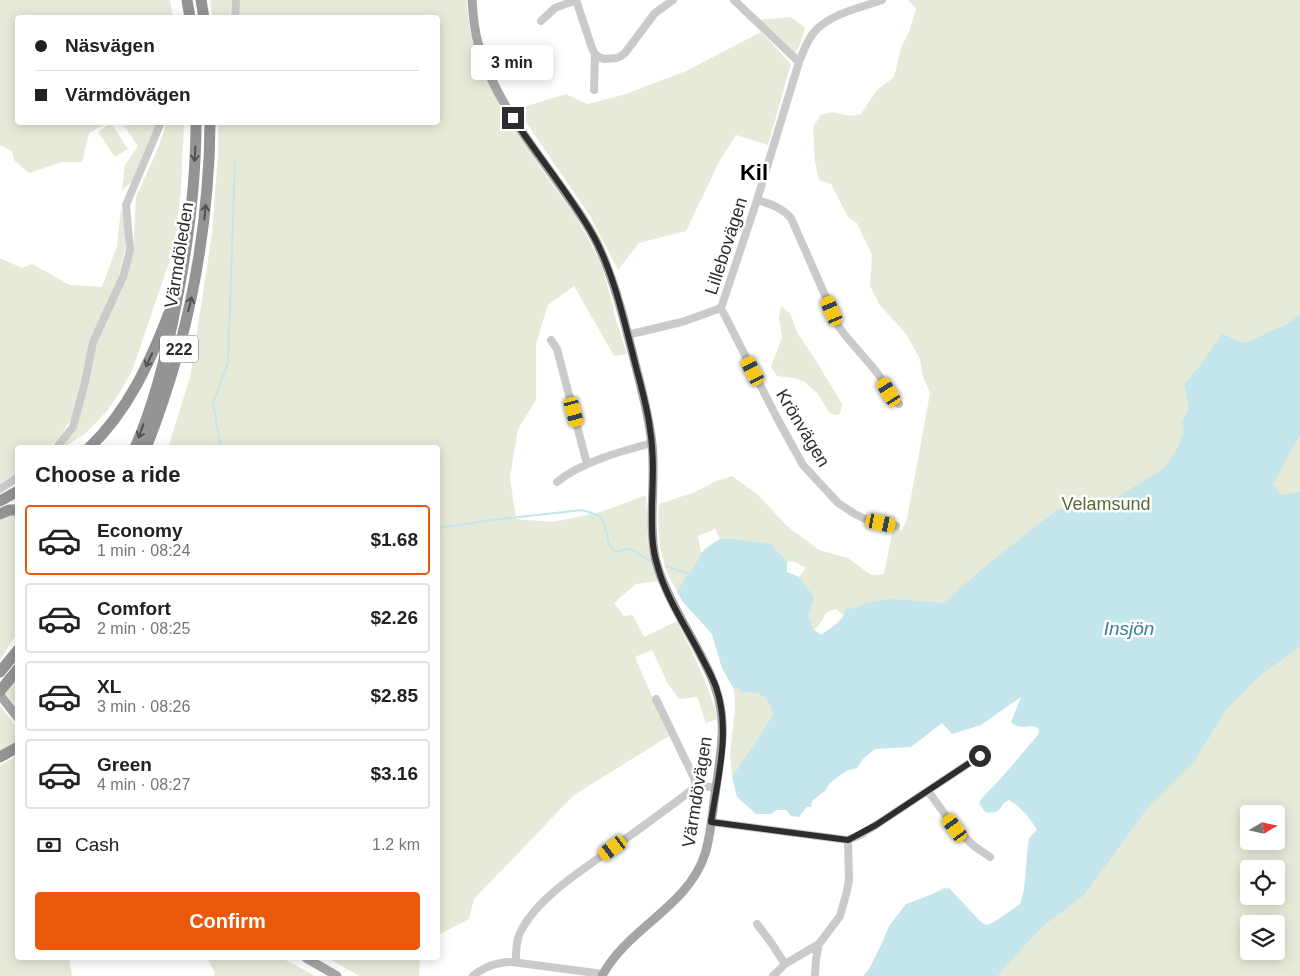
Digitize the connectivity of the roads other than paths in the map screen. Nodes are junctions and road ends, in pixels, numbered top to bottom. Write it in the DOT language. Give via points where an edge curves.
graph roads {
  1 [pos="187,0"];
  2 [pos="201,0"];
  3 [pos="236,0"];
  4 [pos="472,0"];
  5 [pos="576,0"];
  6 [pos="673,0"];
  7 [pos="734,0"];
  8 [pos="882,0"];
  9 [pos="190,15"];
  10 [pos="204,15"];
  11 [pos="235,15"];
  12 [pos="541,21"];
  13 [pos="595,54"];
  14 [pos="799,62"];
  15 [pos="594,90"];
  16 [pos="160,125"];
  17 [pos="196,125"];
  18 [pos="210,125"];
  19 [pos="757,200"];
  20 [pos="181,282"];
  21 [pos="721,308"];
  22 [pos="627,334"];
  23 [pos="551,340"];
  24 [pos="899,404"];
  25 [pos="652,443"];
  26 [pos="58,445"];
  27 [pos="92,445"];
  28 [pos="136,445"];
  29 [pos="147,445"];
  30 [pos="588,464"];
  31 [pos="15,479"];
  32 [pos="557,482"];
  33 [pos="0,489"];
  34 [pos="15,493"];
  35 [pos="0,501"];
  36 [pos="15,510"];
  37 [pos="0,514"];
  38 [pos="896,526"];
  39 [pos="15,653"];
  40 [pos="0,672"];
  41 [pos="15,674"];
  42 [pos="0,691"];
  43 [pos="0,695"];
  44 [pos="656,699"];
  45 [pos="15,714"];
  46 [pos="15,749"];
  47 [pos="980,756"];
  48 [pos="0,757"];
  49 [pos="695,786"];
  50 [pos="716,788"];
  51 [pos="928,791"];
  52 [pos="711,822"];
  53 [pos="848,840"];
  54 [pos="990,857"];
  55 [pos="757,924"];
  56 [pos="819,944"];
  57 [pos="310,960"];
  58 [pos="516,962"];
  59 [pos="785,964"];
  60 [pos="603,975"];
  61 [pos="338,976"];
  62 [pos="473,976"];
  63 [pos="773,976"];
  64 [pos="815,976"];
  1 -- 9 [label="highway"];
  2 -- 10 [label="highway"];
  3 -- 11 [label="street"];
  4 -- 22 [label="main road, Värmdövägen" via="478,44 492,80 513,118 594,237 609,272"];
  5 -- 12 [label="street" via="556,8"];
  5 -- 13 [label="street"];
  6 -- 13 [label="street" via="655,13 621,56 610,59"];
  7 -- 14 [label="street"];
  8 -- 14 [label="street, Lillebovägen" via="831,19 815,31"];
  13 -- 15 [label="street"];
  14 -- 19 [label="street, Lillebovägen"];
  16 -- 26 [label="street" via="126,205 130,250 123,277 93,342 73,427"];
  17 -- 20 [label="highway, Värmdöleden / 222, one-way" via="194,186"];
  29 -- 18 [label="highway, Värmdöleden / 222, one-way" via="181,342 199,261"];
  19 -- 21 [label="street, Lillebovägen"];
  19 -- 24 [label="street" via="776,206 791,218 839,328"];
  20 -- 27 [label="highway, one-way" via="139,381 122,410"];
  20 -- 28 [label="highway, Värmdöleden / 222, one-way" via="167,351"];
  21 -- 22 [label="street, Lillebovägen" via="682,322"];
  21 -- 38 [label="street, Krönvägen" via="804,465 838,503 865,519"];
  22 -- 25 [label="main road, Värmdövägen"];
  23 -- 30 [label="street" via="557,349"];
  25 -- 30 [label="street"];
  25 -- 50 [label="main road, Värmdövägen" via="652,526 656,564 715,685 722,709 722,750"];
  30 -- 32 [label="street"];
  31 -- 33 [label="street"];
  34 -- 35 [label="highway"];
  36 -- 37 [label="highway"];
  39 -- 40 [label="highway"];
  41 -- 42 [label="highway"];
  43 -- 45 [label="main road"];
  44 -- 49 [label="street"];
  46 -- 48 [label="highway"];
  47 -- 51 [label="street"];
  49 -- 50 [label="street"];
  49 -- 58 [label="street" via="540,905 518,936"];
  50 -- 52 [label="main road, Värmdövägen"];
  51 -- 53 [label="street"];
  51 -- 54 [label="street" via="955,828"];
  52 -- 53 [label="street"];
  52 -- 60 [label="main road, Värmdövägen" via="705,854 687,888 634,936"];
  53 -- 56 [label="street" via="848,891 840,916"];
  55 -- 59 [label="street"];
  56 -- 59 [label="street"];
  56 -- 64 [label="street"];
  57 -- 61 [label="main road"];
  58 -- 60 [label="street"];
  58 -- 62 [label="street" via="493,964"];
  59 -- 63 [label="street"];
}
